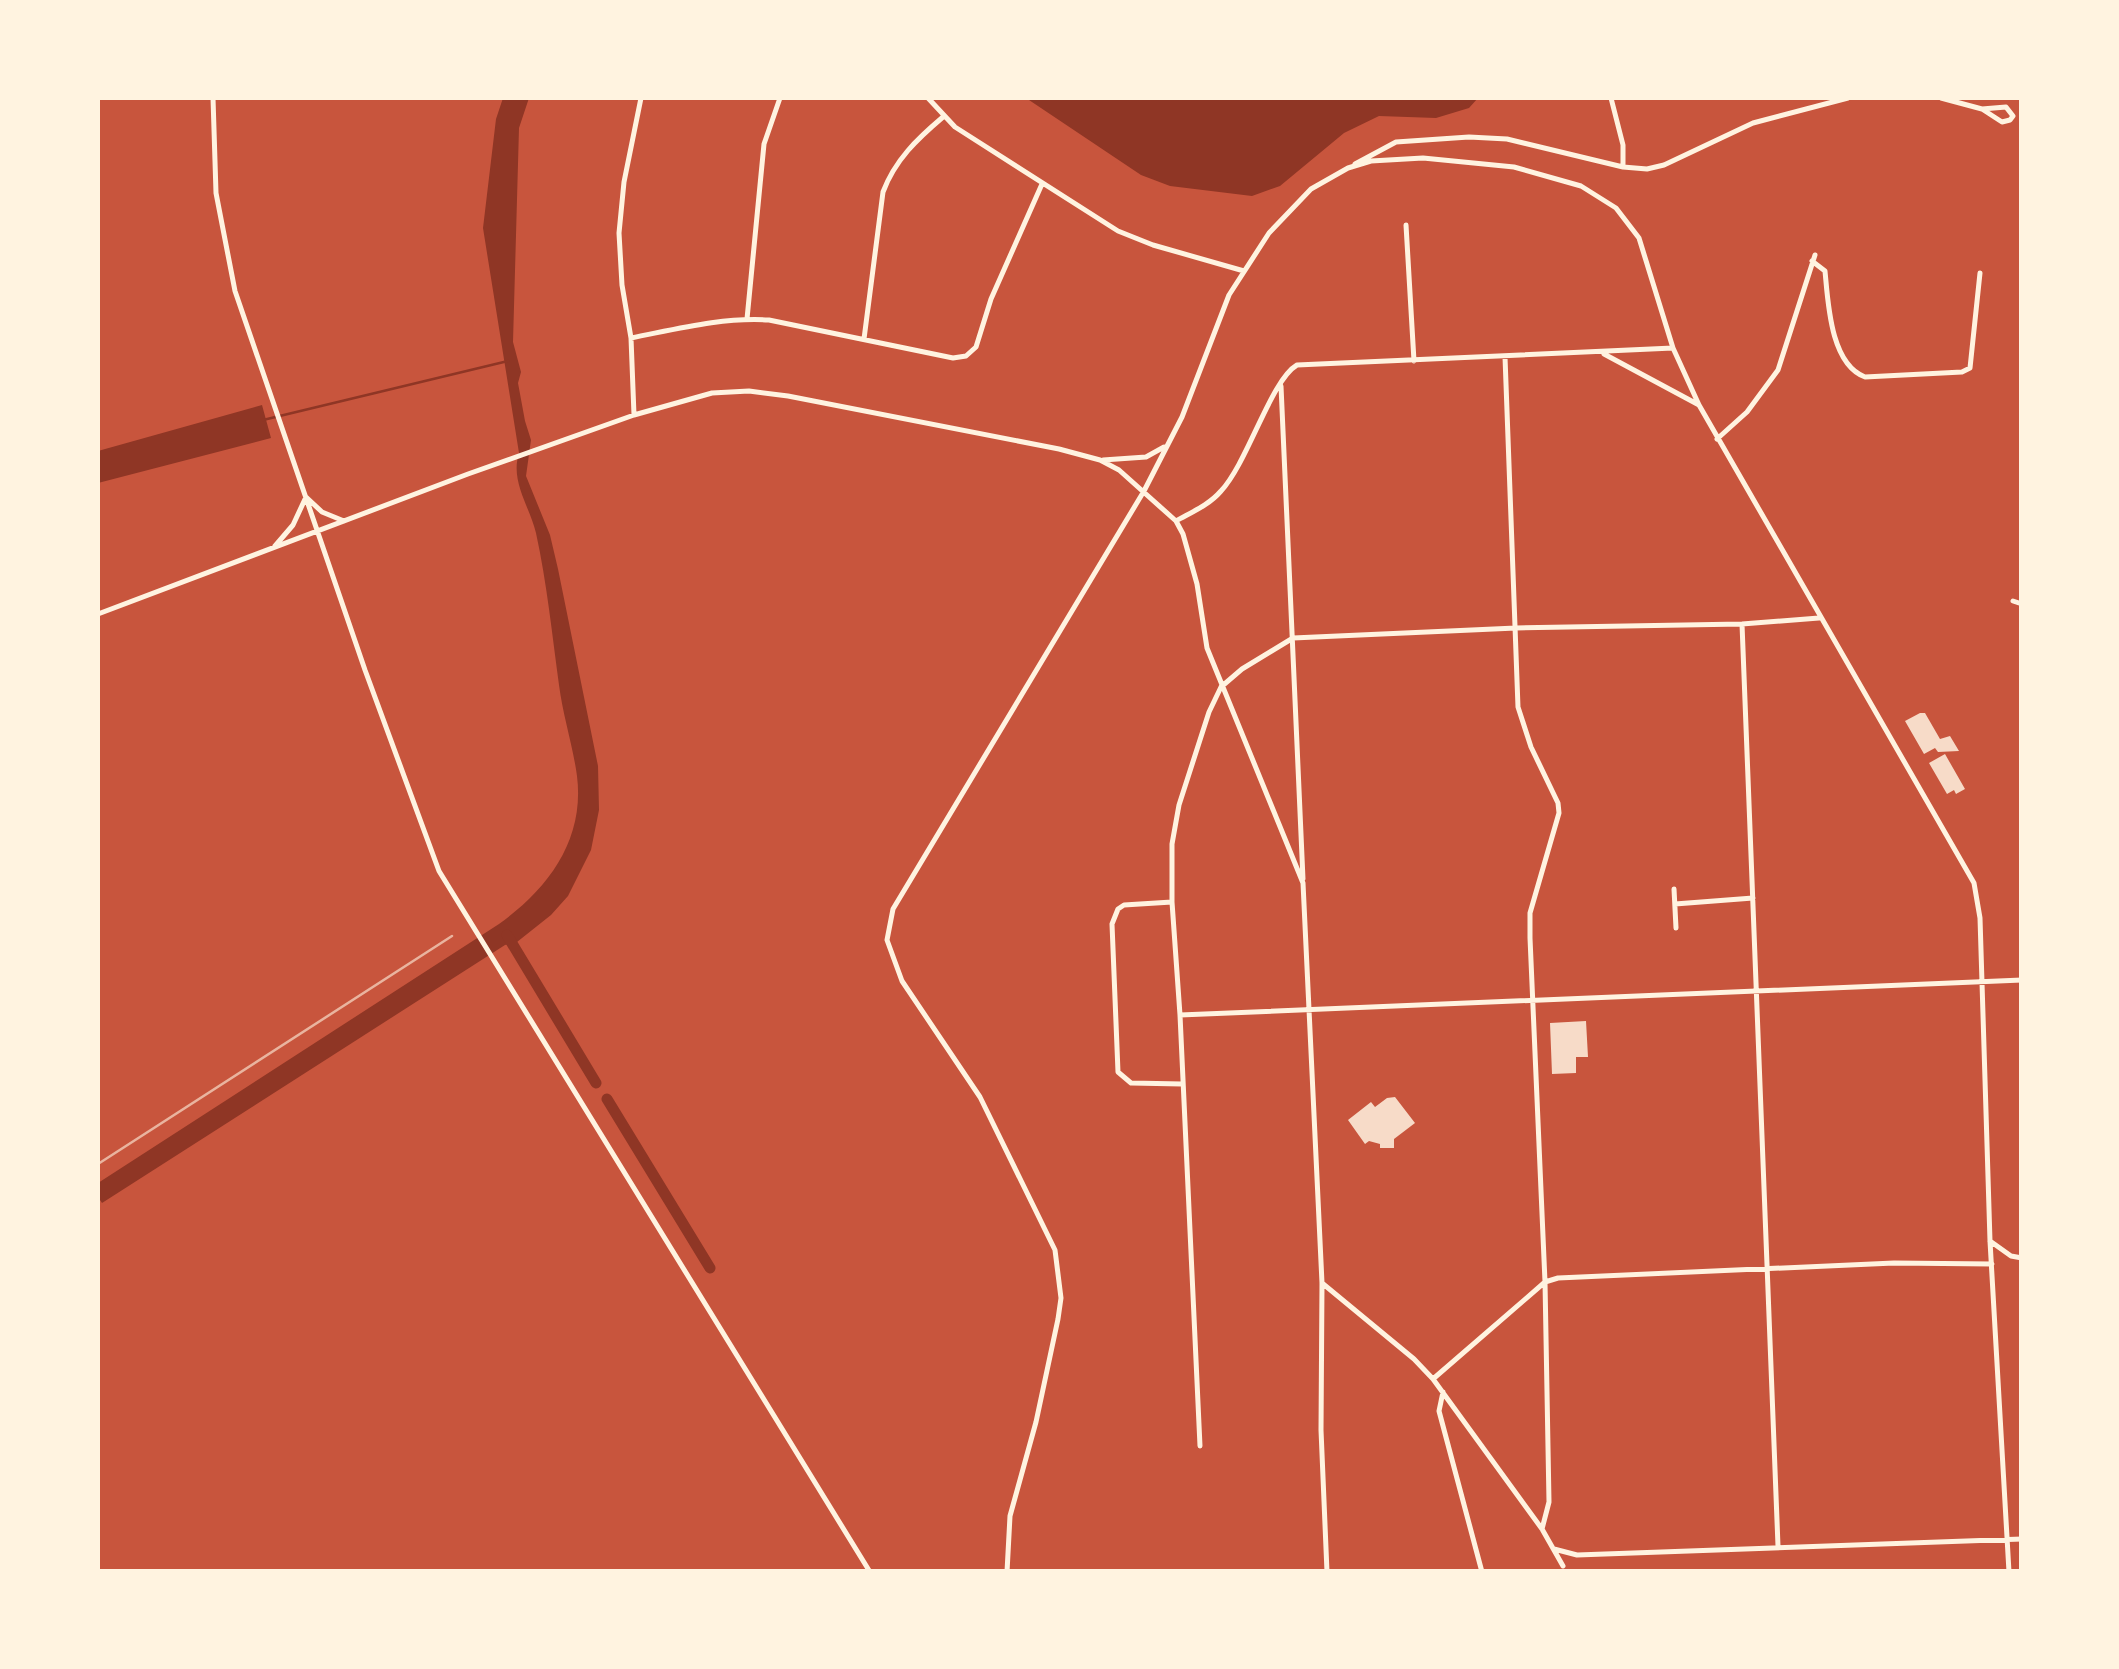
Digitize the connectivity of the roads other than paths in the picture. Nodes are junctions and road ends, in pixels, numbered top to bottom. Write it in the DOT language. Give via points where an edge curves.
graph roads {
  1 [pos="213,98"];
  2 [pos="640,98"];
  3 [pos="780,98"];
  4 [pos="928,98"];
  5 [pos="1848,98"];
  6 [pos="1941,98"];
  7 [pos="1612,101"];
  8 [pos="1982,110"];
  9 [pos="942,116"];
  10 [pos="1623,166"];
  11 [pos="1348,168"];
  12 [pos="1042,184"];
  13 [pos="1406,225"];
  14 [pos="1244,270"];
  15 [pos="1980,273"];
  16 [pos="747,319"];
  17 [pos="631,338"];
  18 [pos="864,339"];
  19 [pos="1673,348"];
  20 [pos="1602,352"];
  21 [pos="1505,357"];
  22 [pos="1414,361"];
  23 [pos="1280,383"];
  24 [pos="1699,406"];
  25 [pos="634,415"];
  26 [pos="1717,439"];
  27 [pos="1167,445"];
  28 [pos="1100,460"];
  29 [pos="1144,491"];
  30 [pos="306,497"];
  31 [pos="1176,521"];
  32 [pos="347,522"];
  33 [pos="318,532"];
  34 [pos="271,550"];
  35 [pos="2013,601"];
  36 [pos="2022,604"];
  37 [pos="98,614"];
  38 [pos="1820,618"];
  39 [pos="1742,624"];
  40 [pos="1516,628"];
  41 [pos="1293,638"];
  42 [pos="1221,687"];
  43 [pos="1303,884"];
  44 [pos="1674,888"];
  45 [pos="1753,898"];
  46 [pos="1172,902"];
  47 [pos="1675,904"];
  48 [pos="1676,928"];
  49 [pos="1981,980"];
  50 [pos="2022,980"];
  51 [pos="1756,990"];
  52 [pos="1534,1001"];
  53 [pos="1310,1012"];
  54 [pos="1180,1015"];
  55 [pos="1182,1084"];
  56 [pos="1990,1241"];
  57 [pos="2022,1258"];
  58 [pos="1992,1264"];
  59 [pos="1770,1270"];
  60 [pos="1545,1282"];
  61 [pos="1322,1283"];
  62 [pos="1433,1379"];
  63 [pos="1442,1392"];
  64 [pos="1200,1446"];
  65 [pos="1542,1530"];
  66 [pos="2022,1539"];
  67 [pos="2004,1540"];
  68 [pos="1778,1546"];
  69 [pos="1554,1550"];
  70 [pos="1564,1566"];
  71 [pos="870,1572"];
  72 [pos="1008,1572"];
  73 [pos="1327,1572"];
  74 [pos="1482,1572"];
  75 [pos="2009,1572"];
  1 -- 30 [label="street" via="216,193 235,291"];
  2 -- 17 [label="street" via="620,215"];
  3 -- 16 [label="street" via="764,144"];
  4 -- 9 [label="street"];
  5 -- 10 [label="street" via="1753,123 1664,164"];
  6 -- 8 [label="street"];
  7 -- 10 [label="street"];
  8 -- 8 [label="street" via="2006,107 2013,116 2002,122"];
  9 -- 12 [label="street"];
  9 -- 18 [label="street" via="904,153 882,192"];
  10 -- 11 [label="street" via="1507,139 1469,137 1396,142"];
  11 -- 14 [label="street" via="1292,206"];
  11 -- 19 [label="street" via="1423,158 1514,168 1581,186 1616,208 1639,238"];
  12 -- 14 [label="street" via="1132,237"];
  12 -- 18 [label="street" via="976,347 959,358"];
  13 -- 22 [label="street"];
  14 -- 27 [label="street"];
  15 -- 26 [label="street" via="1967,371 1866,376 1846,361 1826,301 1825,270 1814,258 1778,370"];
  16 -- 17 [label="street"];
  16 -- 18 [label="street"];
  17 -- 25 [label="street"];
  19 -- 20 [label="street"];
  19 -- 24 [label="street"];
  20 -- 21 [label="street"];
  20 -- 24 [label="street"];
  21 -- 22 [label="street"];
  21 -- 40 [label="street"];
  22 -- 23 [label="street" via="1302,364"];
  23 -- 31 [label="street" via="1223,490"];
  23 -- 41 [label="street"];
  24 -- 26 [label="street"];
  25 -- 28 [label="street" via="712,393 749,391"];
  25 -- 32 [label="street"];
  26 -- 38 [label="street"];
  27 -- 28 [label="street" via="1146,457"];
  27 -- 29 [label="street"];
  28 -- 29 [label="street"];
  29 -- 31 [label="street"];
  29 -- 72 [label="street" via="907,882 888,926 902,981 980,1097 1055,1250 1058,1319 1010,1516"];
  30 -- 32 [label="street"];
  30 -- 33 [label="street"];
  30 -- 34 [label="street"];
  31 -- 42 [label="street" via="1190,551 1206,644"];
  32 -- 33 [label="street"];
  33 -- 34 [label="street"];
  33 -- 71 [label="street" via="438,871"];
  34 -- 37 [label="street"];
  35 -- 36 [label="street"];
  38 -- 39 [label="street"];
  38 -- 49 [label="street" via="1968,867 1978,896"];
  39 -- 40 [label="street"];
  39 -- 45 [label="street"];
  40 -- 41 [label="street"];
  40 -- 52 [label="street" via="1521,722 1559,814 1530,913"];
  41 -- 42 [label="street"];
  41 -- 43 [label="street"];
  42 -- 43 [label="street"];
  42 -- 46 [label="street" via="1174,825"];
  43 -- 53 [label="street"];
  44 -- 47 [label="street"];
  45 -- 47 [label="street"];
  45 -- 51 [label="street"];
  46 -- 54 [label="street"];
  46 -- 55 [label="street" via="1124,905 1114,915 1118,1072 1131,1082"];
  47 -- 48 [label="street"];
  49 -- 50 [label="street"];
  49 -- 51 [label="street"];
  49 -- 56 [label="street"];
  51 -- 52 [label="street"];
  51 -- 59 [label="street"];
  52 -- 53 [label="street"];
  52 -- 60 [label="street"];
  53 -- 54 [label="street"];
  53 -- 61 [label="street"];
  54 -- 55 [label="street"];
  55 -- 64 [label="street"];
  56 -- 57 [label="street"];
  56 -- 58 [label="street"];
  58 -- 59 [label="street"];
  58 -- 67 [label="street"];
  59 -- 60 [label="street"];
  59 -- 68 [label="street"];
  60 -- 62 [label="street"];
  60 -- 65 [label="street" via="1549,1502"];
  61 -- 62 [label="street"];
  61 -- 73 [label="street"];
  62 -- 63 [label="street"];
  63 -- 65 [label="street"];
  63 -- 74 [label="street" via="1438,1411"];
  65 -- 69 [label="street"];
  66 -- 67 [label="street"];
  67 -- 68 [label="street"];
  67 -- 75 [label="street"];
  68 -- 69 [label="street" via="1577,1556"];
  69 -- 70 [label="street"];
}
